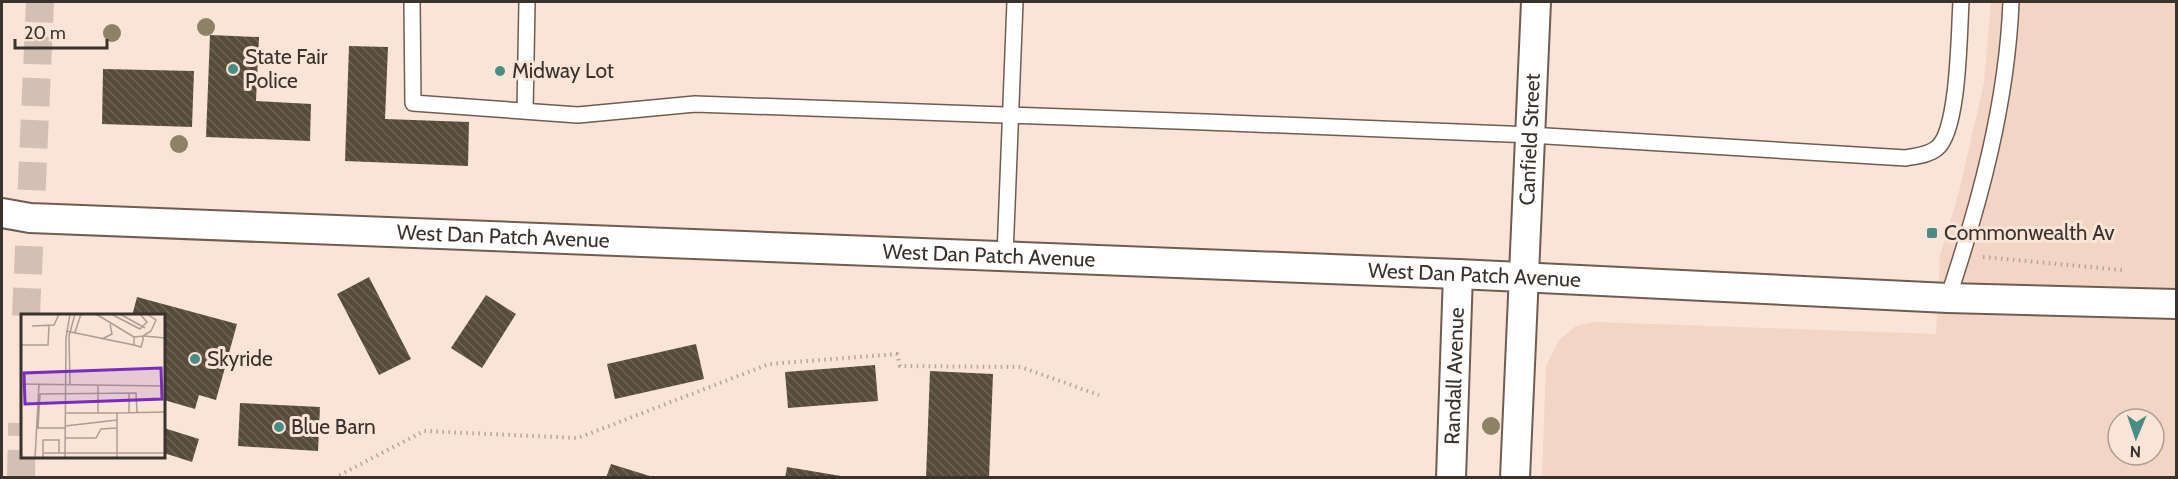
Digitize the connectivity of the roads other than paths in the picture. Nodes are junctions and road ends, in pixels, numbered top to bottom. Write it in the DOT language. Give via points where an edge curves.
graph roads {
  1 [pos="412,2"];
  2 [pos="527,2"];
  3 [pos="1015,2"];
  4 [pos="1536,2"];
  5 [pos="1962,2"];
  6 [pos="2011,2"];
  7 [pos="525,111"];
  8 [pos="1011,115"];
  9 [pos="1530,135"];
  10 [pos="2,213"];
  11 [pos="30,218"];
  12 [pos="2,231"];
  13 [pos="1005,256"];
  14 [pos="1458,274"];
  15 [pos="1523,277"];
  16 [pos="1948,298"];
  17 [pos="2176,304"];
  18 [pos="1452,477"];
  19 [pos="1515,477"];
  1 -- 7 [label="lane" via="413,103"];
  2 -- 7 [label="lane"];
  3 -- 8 [label="lane"];
  4 -- 9 [label="street, Canfield Street"];
  5 -- 9 [label="lane" via="1955,93 1946,138 1937,149 1922,156"];
  6 -- 16 [label="lane" via="1993,136"];
  7 -- 8 [label="lane" via="578,115 694,104"];
  8 -- 9 [label="lane"];
  8 -- 13 [label="lane"];
  9 -- 15 [label="street, Canfield Street"];
  10 -- 11 [label="street, West Dan Patch Avenue"];
  11 -- 12 [label="street, West Dan Patch Avenue"];
  11 -- 13 [label="street, West Dan Patch Avenue"];
  13 -- 14 [label="street, West Dan Patch Avenue"];
  14 -- 15 [label="street, West Dan Patch Avenue"];
  14 -- 18 [label="street, Randall Avenue"];
  15 -- 16 [label="street, West Dan Patch Avenue"];
  15 -- 19 [label="street"];
  16 -- 17 [label="street, West Dan Patch Avenue"];
}
